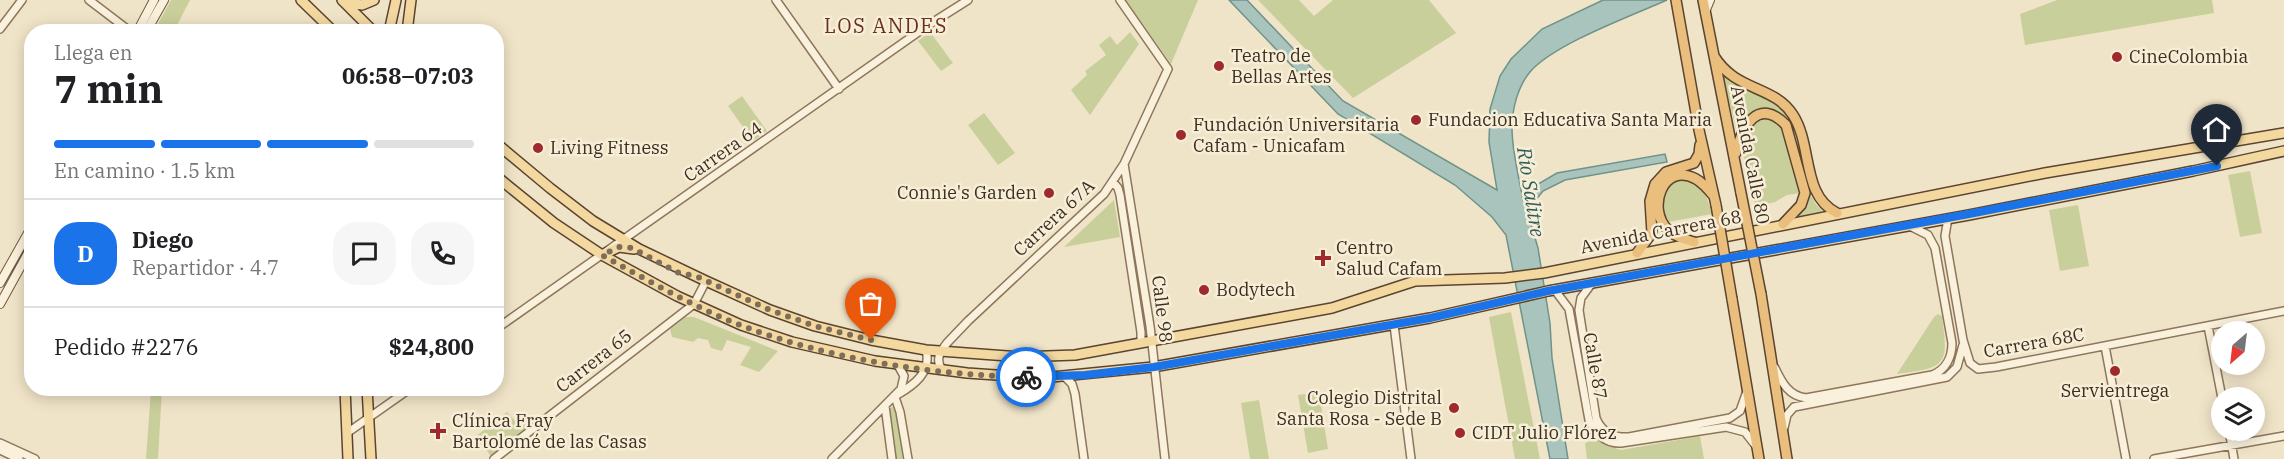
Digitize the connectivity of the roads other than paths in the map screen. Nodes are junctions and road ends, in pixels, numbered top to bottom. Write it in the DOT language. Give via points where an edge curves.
graph roads {
  1 [pos="22,0"];
  2 [pos="89,0"];
  3 [pos="154,0"];
  4 [pos="164,0"];
  5 [pos="301,0"];
  6 [pos="342,0"];
  7 [pos="374,0"];
  8 [pos="396,0"];
  9 [pos="776,0"];
  10 [pos="968,0"];
  11 [pos="1120,0"];
  12 [pos="1676,0"];
  13 [pos="1703,0"];
  14 [pos="1710,0"];
  15 [pos="411,5"];
  16 [pos="1705,12"];
  17 [pos="120,24"];
  18 [pos="141,24"];
  19 [pos="150,24"];
  20 [pos="326,24"];
  21 [pos="367,24"];
  22 [pos="391,24"];
  23 [pos="408,24"];
  24 [pos="412,24"];
  25 [pos="0,29"];
  26 [pos="1714,56"];
  27 [pos="839,89"];
  28 [pos="1699,130"];
  29 [pos="2284,133"];
  30 [pos="504,150"];
  31 [pos="2284,151"];
  32 [pos="1735,158"];
  33 [pos="1124,164"];
  34 [pos="1113,182"];
  35 [pos="504,183"];
  36 [pos="1715,200"];
  37 [pos="1837,213"];
  38 [pos="1948,218"];
  39 [pos="1783,224"];
  40 [pos="1908,225"];
  41 [pos="623,239"];
  42 [pos="24,240"];
  43 [pos="1694,242"];
  44 [pos="1637,253"];
  45 [pos="602,255"];
  46 [pos="24,260"];
  47 [pos="696,276"];
  48 [pos="706,281"];
  49 [pos="0,283"];
  50 [pos="1592,283"];
  51 [pos="1551,290"];
  52 [pos="0,304"];
  53 [pos="694,304"];
  54 [pos="2284,311"];
  55 [pos="504,323"];
  56 [pos="1395,325"];
  57 [pos="2208,326"];
  58 [pos="1963,340"];
  59 [pos="1151,341"];
  60 [pos="1141,343"];
  61 [pos="2105,346"];
  62 [pos="926,350"];
  63 [pos="941,351"];
  64 [pos="1773,363"];
  65 [pos="898,365"];
  66 [pos="1154,367"];
  67 [pos="926,368"];
  68 [pos="942,370"];
  69 [pos="1065,377"];
  70 [pos="1747,382"];
  71 [pos="2220,387"];
  72 [pos="345,396"];
  73 [pos="368,396"];
  74 [pos="400,396"];
  75 [pos="895,397"];
  76 [pos="1817,399"];
  77 [pos="885,406"];
  78 [pos="369,418"];
  79 [pos="347,433"];
  80 [pos="1783,436"];
  81 [pos="2284,436"];
  82 [pos="2231,441"];
  83 [pos="0,443"];
  84 [pos="2232,445"];
  85 [pos="0,450"];
  86 [pos="1759,454"];
  87 [pos="19,459"];
  88 [pos="35,459"];
  89 [pos="348,459"];
  90 [pos="371,459"];
  91 [pos="494,459"];
  92 [pos="832,459"];
  93 [pos="892,459"];
  94 [pos="908,459"];
  95 [pos="1084,459"];
  96 [pos="1164,459"];
  97 [pos="1411,459"];
  98 [pos="1787,459"];
  99 [pos="2126,459"];
  100 [pos="2154,459"];
  101 [pos="2234,459"];
  1 -- 25 [label="street"];
  2 -- 17 [label="street"];
  3 -- 18 [label="main road"];
  4 -- 19 [label="main road"];
  5 -- 20 [label="main road"];
  6 -- 7 [label="main road" via="362,5"];
  6 -- 21 [label="main road"];
  8 -- 22 [label="main road"];
  9 -- 27 [label="street"];
  10 -- 27 [label="street, Carrera 64"];
  11 -- 33 [label="street, Carrera 67A" via="1168,69"];
  12 -- 28 [label="highway"];
  13 -- 16 [label="highway, Avenida Calle 80"];
  14 -- 16 [label="main road"];
  15 -- 23 [label="main road"];
  15 -- 24 [label="main road"];
  16 -- 26 [label="highway, Avenida Calle 80"];
  26 -- 32 [label="highway, Avenida Calle 80"];
  26 -- 37 [label="highway" via="1727,74 1778,99 1791,112 1800,130 1816,194"];
  27 -- 41 [label="street, Carrera 64"];
  28 -- 36 [label="highway"];
  28 -- 44 [label="highway" via="1696,161 1666,172 1654,184 1650,201 1652,233"];
  29 -- 37 [label="main road, Avenida Carrera 68"];
  30 -- 41 [label="main road" via="576,208"];
  31 -- 38 [label="main road, Avenida Carrera 68"];
  32 -- 39 [label="highway" via="1741,132 1751,119 1772,115 1786,124 1805,193 1798,209"];
  32 -- 64 [label="highway, Avenida Calle 80, bridge"];
  33 -- 34 [label="street, Carrera 67A"];
  33 -- 59 [label="street, Calle 98"];
  34 -- 60 [label="street, Calle 98" via="1120,195"];
  34 -- 63 [label="street, Carrera 67A" via="1096,203 968,321"];
  35 -- 45 [label="main road, Avenida Carrera 68" via="554,224"];
  36 -- 43 [label="highway" via="1698,180 1684,175 1661,187 1657,202 1663,225 1674,235"];
  36 -- 70 [label="highway, bridge"];
  37 -- 39 [label="main road, Avenida Carrera 68"];
  38 -- 40 [label="main road, Avenida Carrera 68"];
  38 -- 58 [label="street" via="1944,232"];
  39 -- 43 [label="main road, Avenida Carrera 68"];
  40 -- 50 [label="main road, Avenida Carrera 68"];
  40 -- 76 [label="street, Carrera 68C" via="1928,235 1935,248 1952,353 1944,367 1932,375"];
  41 -- 45 [label="street, Carrera 64"];
  41 -- 47 [label="main road"];
  42 -- 49 [label="main road"];
  43 -- 44 [label="main road, Avenida Carrera 68"];
  44 -- 59 [label="main road, Avenida Carrera 68" via="1544,273 1415,282 1332,308"];
  45 -- 47 [label="main road" via="619,247 632,248 679,273"];
  45 -- 53 [label="main road, Avenida Carrera 68"];
  45 -- 55 [label="street, Carrera 64"];
  46 -- 52 [label="main road"];
  47 -- 48 [label="main road, Avenida Carrera 68"];
  48 -- 53 [label="street, Carrera 65"];
  48 -- 62 [label="main road, Avenida Carrera 68" via="815,326"];
  50 -- 51 [label="main road, Avenida Carrera 68"];
  50 -- 70 [label="street, Calle 87" via="1581,298 1580,321 1596,418 1608,434 1629,437 1730,418 1744,404"];
  51 -- 56 [label="main road, Avenida Carrera 68"];
  51 -- 86 [label="street, Calle 87" via="1569,309 1589,420 1599,435 1621,443 1726,427 1745,432"];
  53 -- 65 [label="main road, Avenida Carrera 68" via="792,342"];
  53 -- 91 [label="street, Carrera 65"];
  54 -- 57 [label="street, Carrera 68C"];
  56 -- 66 [label="main road, Avenida Carrera 68"];
  56 -- 97 [label="street"];
  57 -- 61 [label="street, Carrera 68C"];
  57 -- 71 [label="street"];
  58 -- 61 [label="street, Carrera 68C" via="1973,366 1982,369"];
  58 -- 76 [label="street, Carrera 68C" via="1960,358 1947,377"];
  59 -- 60 [label="main road, Avenida Carrera 68"];
  59 -- 66 [label="street, Calle 98"];
  60 -- 63 [label="main road, Avenida Carrera 68" via="1064,356 988,356"];
  61 -- 99 [label="street"];
  62 -- 63 [label="main road, Avenida Carrera 68"];
  62 -- 67 [label="street"];
  63 -- 68 [label="street" via="938,361"];
  64 -- 76 [label="street, Carrera 68C" via="1790,392"];
  64 -- 80 [label="highway, Avenida Calle 80"];
  65 -- 67 [label="main road, Avenida Carrera 68"];
  65 -- 75 [label="street" via="904,381"];
  66 -- 69 [label="main road, Avenida Carrera 68"];
  66 -- 96 [label="street, Calle 98"];
  67 -- 68 [label="main road, Avenida Carrera 68"];
  67 -- 75 [label="street" via="912,386"];
  68 -- 69 [label="main road, Avenida Carrera 68"];
  69 -- 95 [label="street" via="1075,394"];
  70 -- 86 [label="highway"];
  72 -- 79 [label="main road"];
  73 -- 78 [label="main road"];
  74 -- 78 [label="street"];
  75 -- 77 [label="street"];
  75 -- 94 [label="street"];
  76 -- 80 [label="street, Carrera 68C" via="1791,410"];
  77 -- 92 [label="street"];
  77 -- 93 [label="street"];
  78 -- 79 [label="street"];
  78 -- 90 [label="main road"];
  79 -- 89 [label="main road"];
  80 -- 98 [label="highway, Avenida Calle 80"];
  81 -- 84 [label="street"];
  82 -- 84 [label="street"];
  83 -- 88 [label="street"];
  84 -- 100 [label="street"];
  84 -- 101 [label="street"];
  85 -- 87 [label="street"];
}
